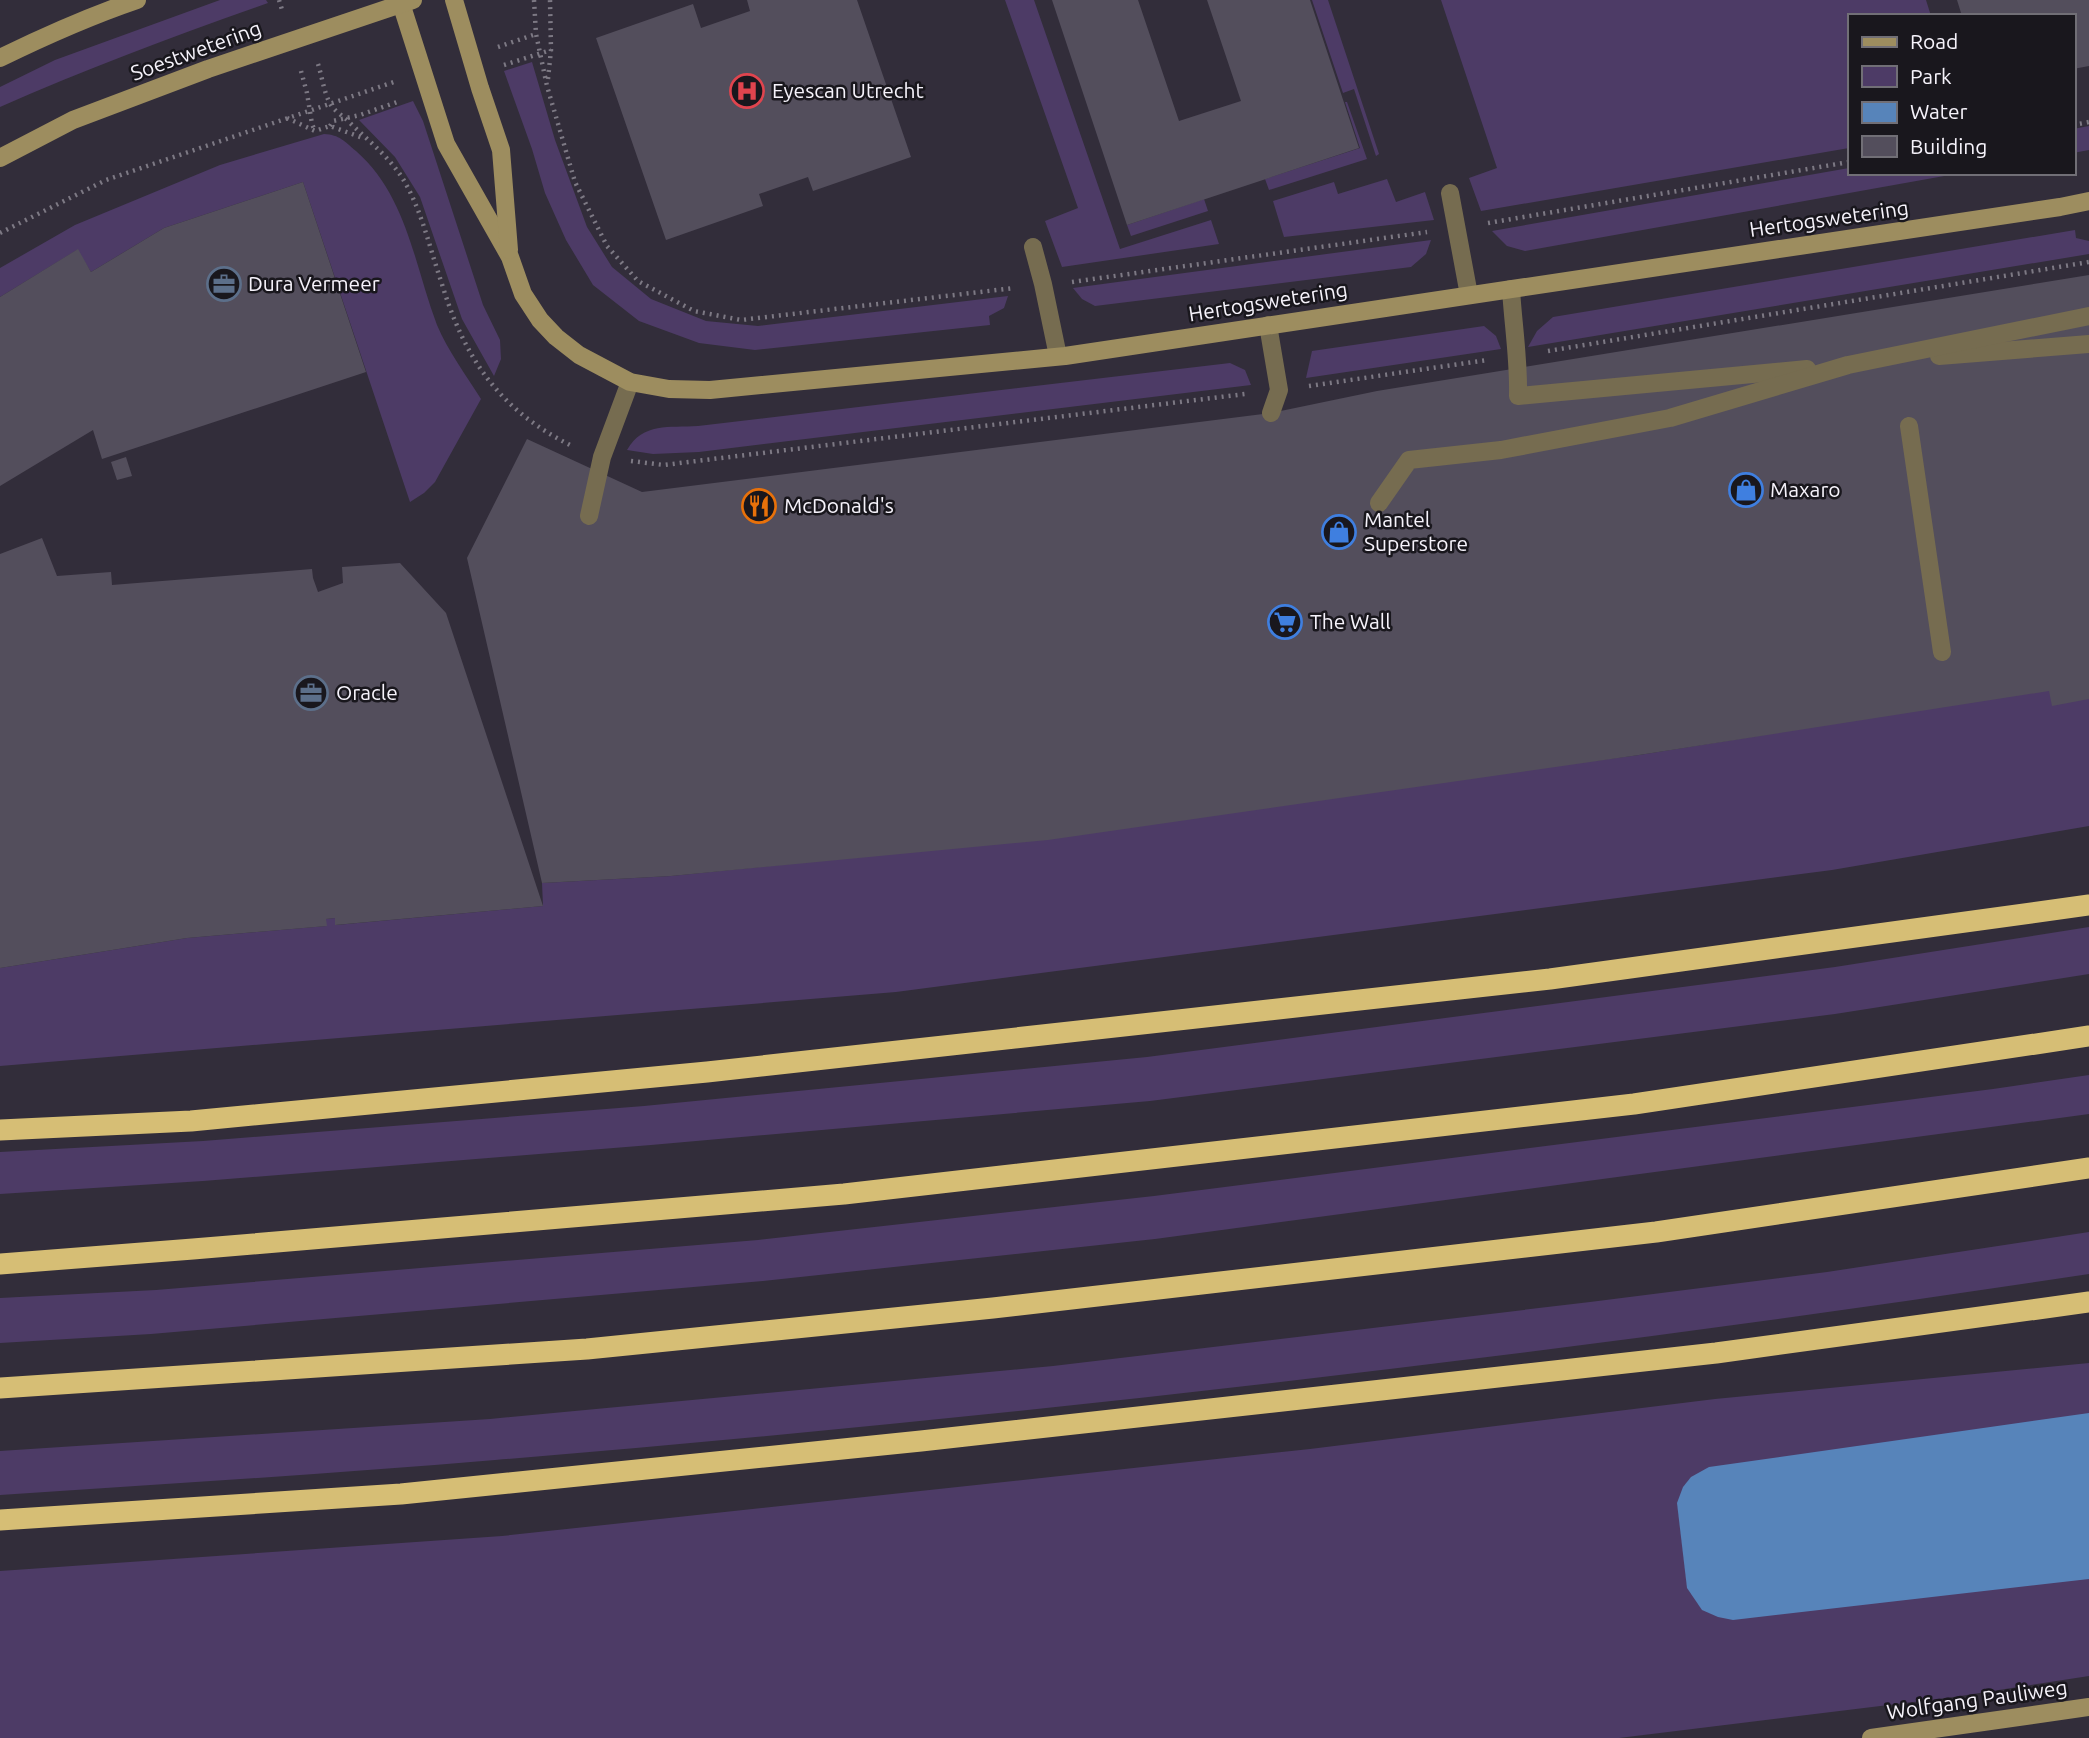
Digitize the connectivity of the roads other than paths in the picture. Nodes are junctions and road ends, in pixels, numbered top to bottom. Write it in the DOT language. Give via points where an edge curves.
graph roads {
  1 [pos="137,0"];
  2 [pos="454,0"];
  3 [pos="405,1"];
  4 [pos="0,58"];
  5 [pos="0,158"];
  6 [pos="1450,193"];
  7 [pos="2089,201"];
  8 [pos="1032,247"];
  9 [pos="510,257"];
  10 [pos="1511,289"];
  11 [pos="1469,295"];
  12 [pos="2089,316"];
  13 [pos="1268,325"];
  14 [pos="2089,344"];
  15 [pos="1058,356"];
  16 [pos="1848,365"];
  17 [pos="630,382"];
  18 [pos="1271,413"];
  19 [pos="1909,426"];
  20 [pos="1379,503"];
  21 [pos="589,516"];
  22 [pos="1942,652"];
  23 [pos="2089,905"];
  24 [pos="2089,1036"];
  25 [pos="0,1130"];
  26 [pos="2089,1168"];
  27 [pos="0,1264"];
  28 [pos="2089,1302"];
  29 [pos="0,1388"];
  30 [pos="0,1520"];
  31 [pos="2089,1707"];
  32 [pos="1871,1738"];
  1 -- 4 [label="street"];
  2 -- 9 [label="street, Hertogswetering" via="501,150"];
  3 -- 5 [label="street, Soestwetering" via="85,116"];
  3 -- 9 [label="street, Hertogswetering" via="422,73 446,144"];
  6 -- 11 [label="lane"];
  7 -- 10 [label="street, Hertogswetering"];
  8 -- 15 [label="lane"];
  9 -- 17 [label="street, Hertogswetering" via="523,294 556,337"];
  10 -- 11 [label="street, Hertogswetering"];
  10 -- 16 [label="lane" via="1518,396"];
  11 -- 13 [label="street, Hertogswetering"];
  12 -- 16 [label="lane"];
  13 -- 15 [label="street, Hertogswetering"];
  13 -- 18 [label="lane" via="1279,390"];
  14 -- 16 [label="lane"];
  15 -- 17 [label="street, Hertogswetering" via="710,390"];
  16 -- 20 [label="lane" via="1670,418 1501,450 1409,460"];
  17 -- 21 [label="lane" via="602,457"];
  19 -- 22 [label="lane"];
  23 -- 25 [label="highway" via="1550,979 721,1071 191,1121"];
  24 -- 27 [label="highway" via="1634,1104 844,1194"];
  26 -- 29 [label="highway" via="1656,1232 993,1308 587,1349"];
  28 -- 30 [label="highway" via="1716,1353 921,1441 401,1494"];
  31 -- 32 [label="street, Wolfgang Pauliweg"];
}
